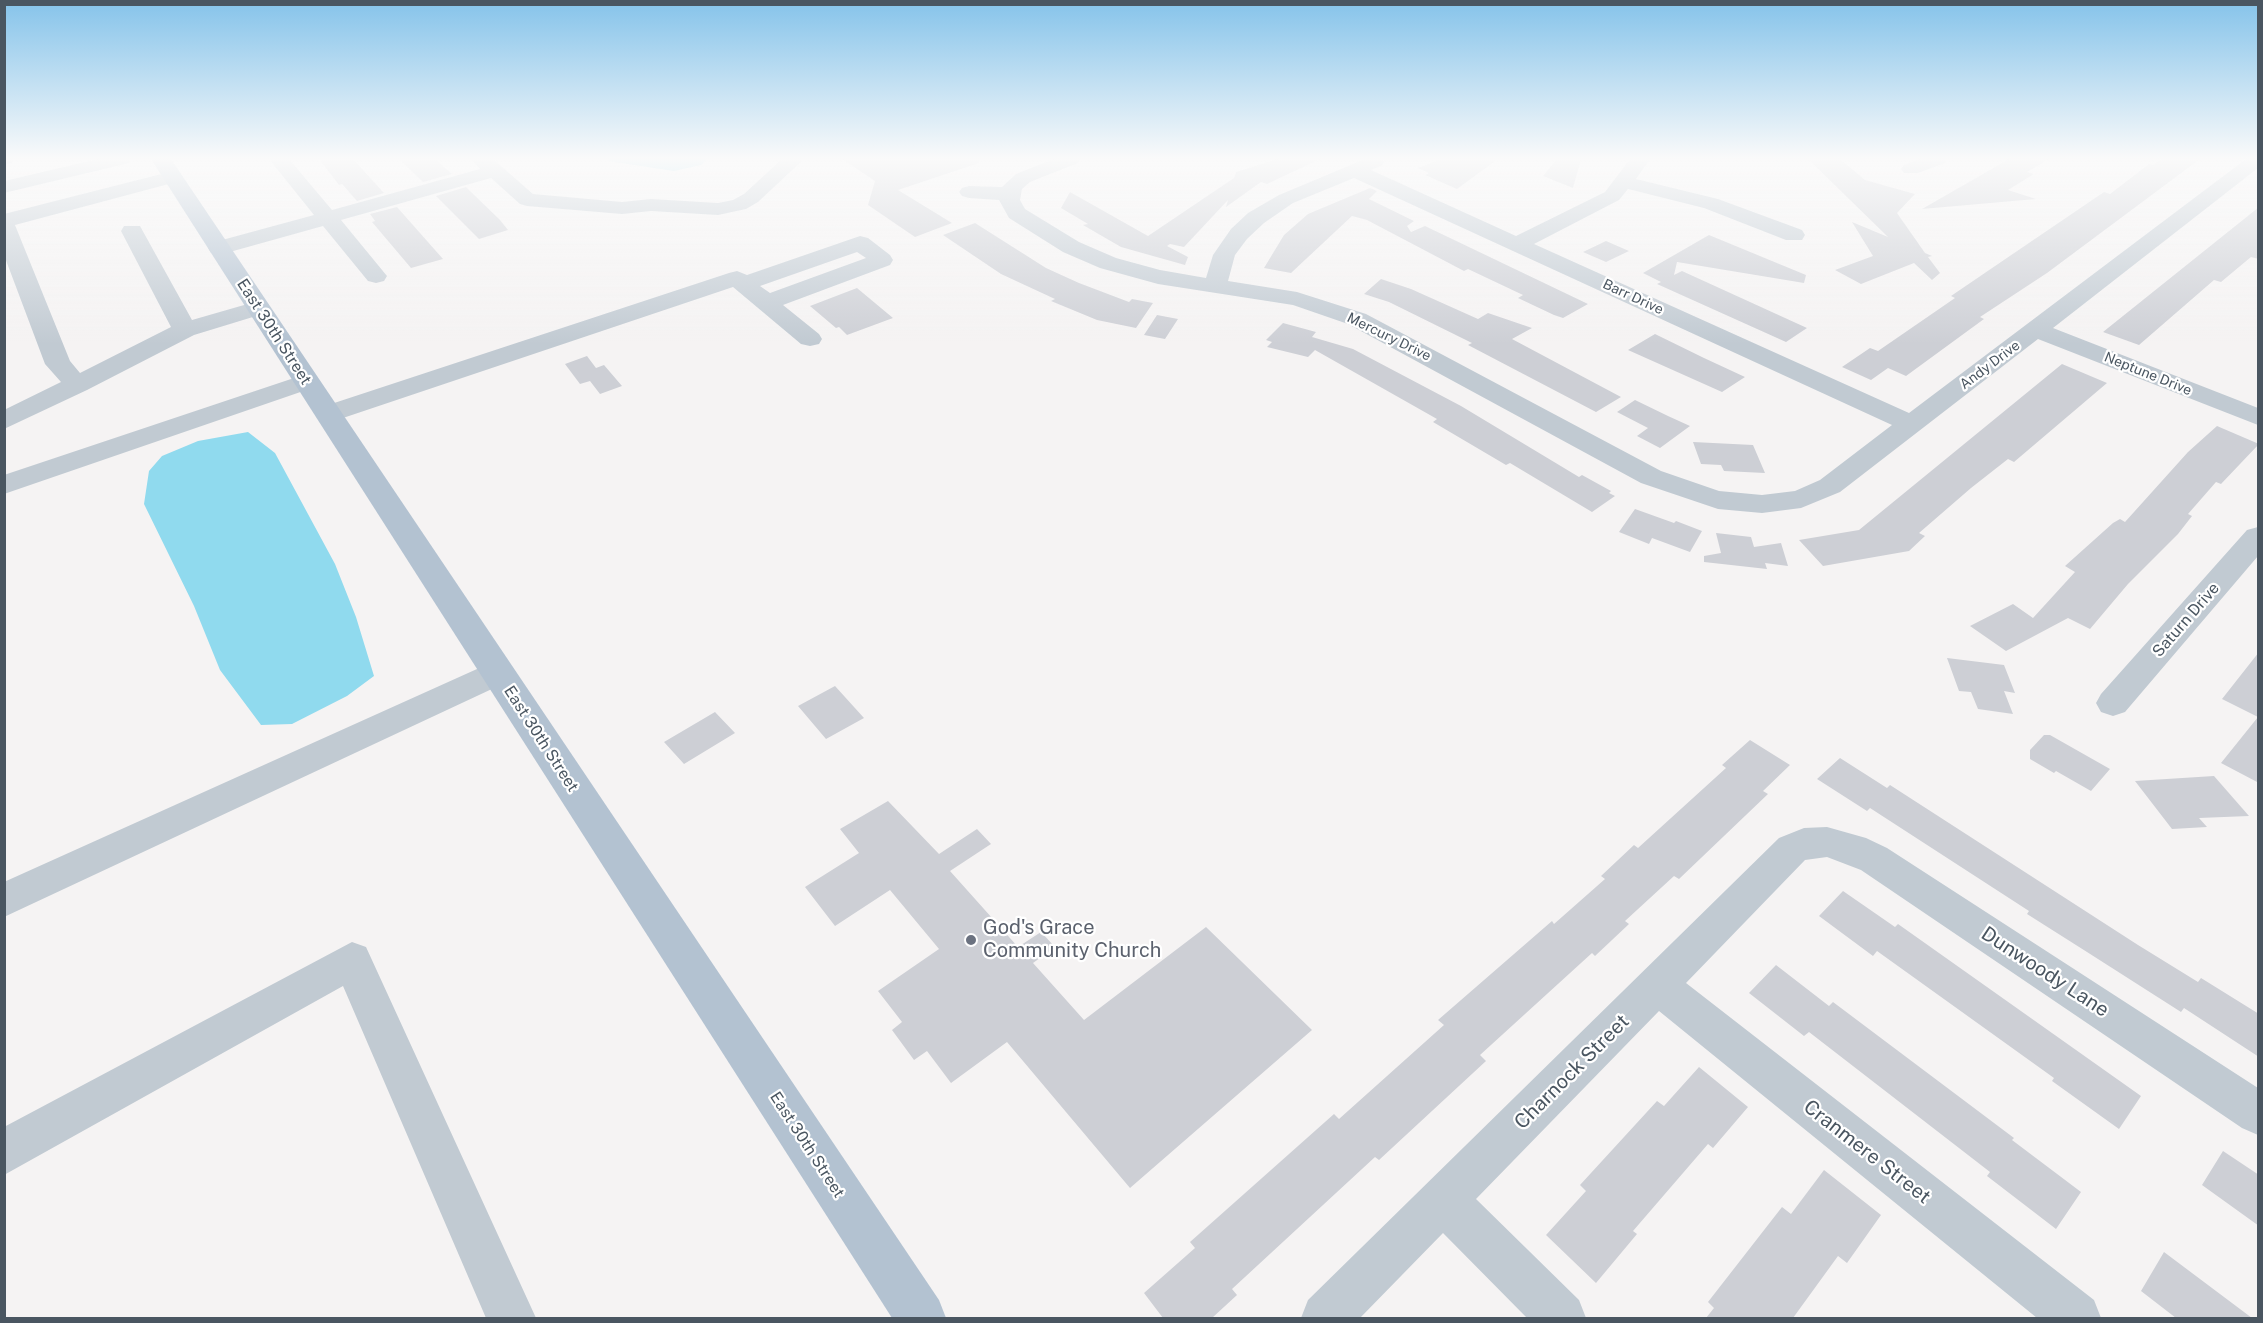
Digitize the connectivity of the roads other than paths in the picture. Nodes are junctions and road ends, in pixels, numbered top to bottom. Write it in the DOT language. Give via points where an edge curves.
graph roads {
  1 [pos="201,221"];
  2 [pos="292,221"];
  3 [pos="330,221"];
  4 [pos="1029,221"];
  5 [pos="1253,221"];
  6 [pos="1466,221"];
  7 [pos="1565,221"];
  8 [pos="1756,221"];
  9 [pos="2178,221"];
  10 [pos="4,225"];
  11 [pos="132,231"];
  12 [pos="1794,236"];
  13 [pos="215,242"];
  14 [pos="1517,244"];
  15 [pos="376,276"];
  16 [pos="743,284"];
  17 [pos="1215,287"];
  18 [pos="766,303"];
  19 [pos="258,308"];
  20 [pos="185,330"];
  21 [pos="2037,330"];
  22 [pos="810,339"];
  23 [pos="306,382"];
  24 [pos="78,385"];
  25 [pos="328,414"];
  26 [pos="2259,417"];
  27 [pos="4,421"];
  28 [pos="1911,424"];
  29 [pos="4,485"];
  30 [pos="1697,494"];
  31 [pos="2259,537"];
  32 [pos="497,672"];
  33 [pos="2113,703"];
  34 [pos="1827,842"];
  35 [pos="4,900"];
  36 [pos="1657,985"];
  37 [pos="2259,1113"];
  38 [pos="4,1152"];
  39 [pos="1444,1200"];
  40 [pos="511,1318"];
  41 [pos="921,1318"];
  42 [pos="1326,1318"];
  43 [pos="1561,1318"];
  44 [pos="2076,1318"];
  1 -- 13 [label="main road, East 30th Street"];
  2 -- 13 [label="street"];
  3 -- 15 [label="street"];
  4 -- 17 [label="street, Mercury Drive" via="1095,258 1158,277"];
  5 -- 17 [label="street" via="1224,255"];
  6 -- 14 [label="street, Barr Drive"];
  7 -- 14 [label="street"];
  8 -- 12 [label="street"];
  9 -- 21 [label="street, Andy Drive"];
  10 -- 24 [label="street" via="58,364"];
  11 -- 20 [label="street"];
  13 -- 19 [label="main road, East 30th Street"];
  14 -- 28 [label="street, Barr Drive"];
  16 -- 18 [label="street"];
  16 -- 18 [label="street" via="860,243 882,260"];
  16 -- 25 [label="street" via="737,278"];
  17 -- 30 [label="street, Mercury Drive" via="1297,299 1357,319 1652,477"];
  18 -- 22 [label="street"];
  19 -- 20 [label="street"];
  19 -- 23 [label="main road, East 30th Street"];
  20 -- 24 [label="street"];
  21 -- 26 [label="street, Neptune Drive"];
  21 -- 28 [label="street, Andy Drive"];
  23 -- 25 [label="main road, East 30th Street"];
  23 -- 29 [label="street"];
  24 -- 27 [label="street"];
  25 -- 32 [label="main road, East 30th Street"];
  28 -- 30 [label="street, Andy Drive" via="1830,486 1809,497 1752,504"];
  31 -- 33 [label="street, Saturn Drive"];
  32 -- 35 [label="street"];
  32 -- 41 [label="main road, East 30th Street"];
  34 -- 36 [label="street, Charnock Street" via="1792,849"];
  34 -- 37 [label="street, Dunwoody Lane" via="1874,859"];
  36 -- 39 [label="street, Charnock Street"];
  36 -- 44 [label="street, Cranmere Street"];
  38 -- 40 [label="street" via="352,960"];
  39 -- 42 [label="street, Charnock Street"];
  39 -- 43 [label="street"];
}
